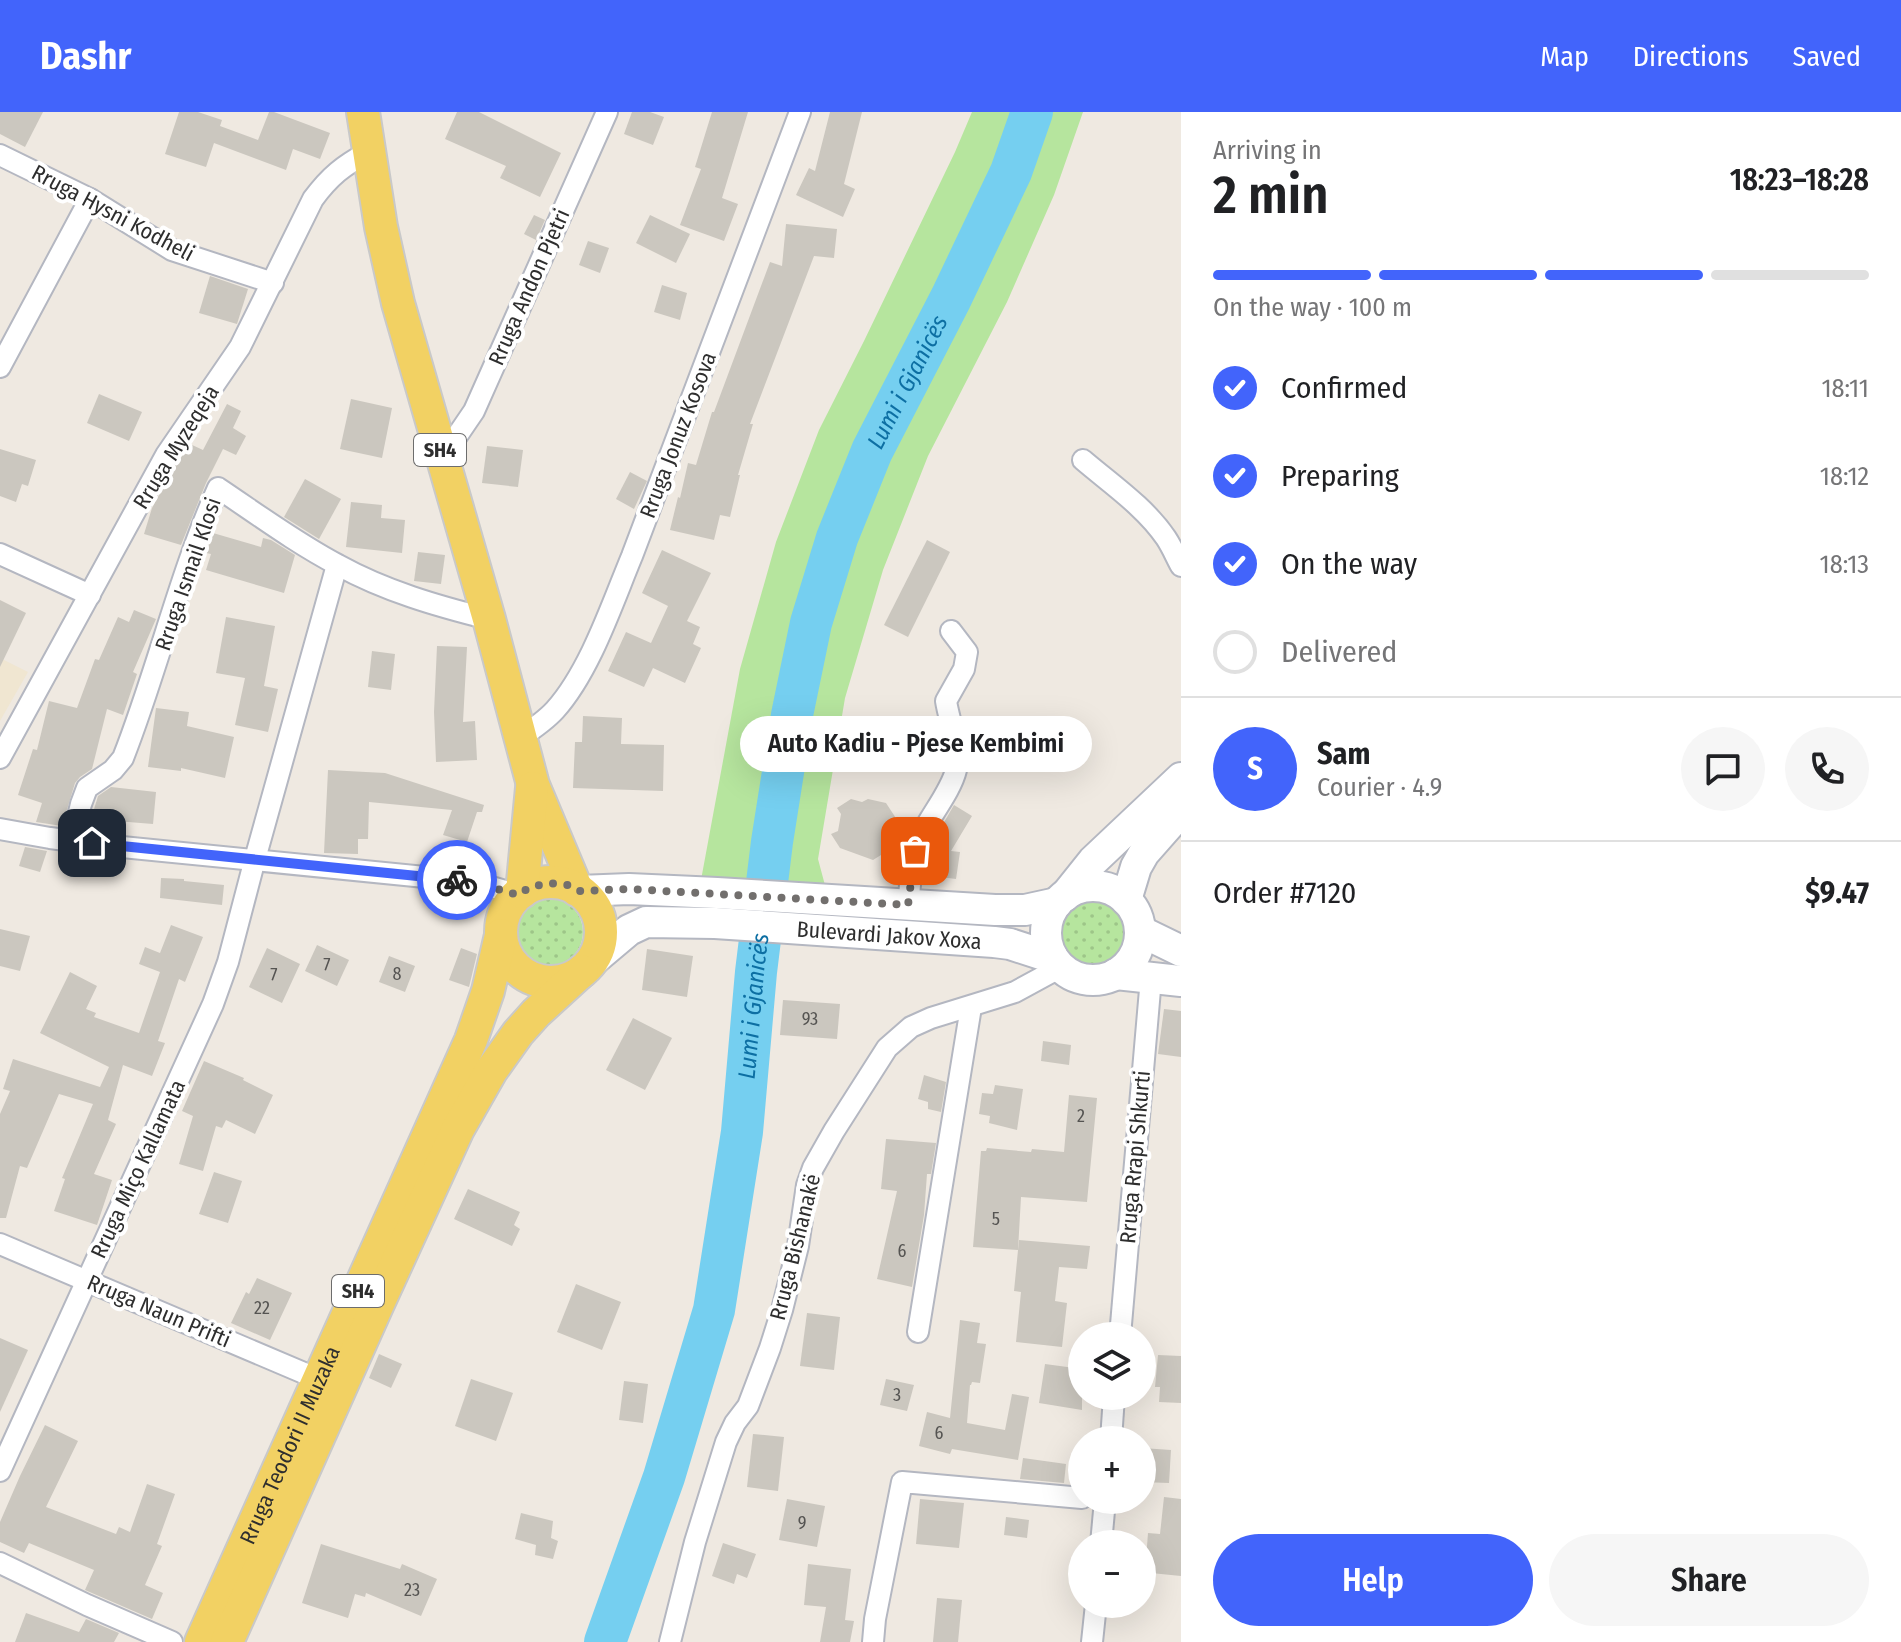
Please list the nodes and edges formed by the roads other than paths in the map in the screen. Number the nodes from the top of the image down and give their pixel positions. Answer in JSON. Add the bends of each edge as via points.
{"nodes":[{"id":1,"x":363,"y":112,"type":"edge"},
{"id":2,"x":607,"y":112,"type":"edge"},
{"id":3,"x":800,"y":112,"type":"edge"},
{"id":4,"x":368,"y":152,"type":"junction"},
{"id":5,"x":0,"y":155,"type":"edge"},
{"id":6,"x":90,"y":199,"type":"junction"},
{"id":7,"x":273,"y":283,"type":"junction"},
{"id":8,"x":0,"y":367,"type":"edge"},
{"id":9,"x":442,"y":458,"type":"junction"},
{"id":10,"x":1083,"y":460,"type":"dead end"},
{"id":11,"x":0,"y":554,"type":"edge"},
{"id":12,"x":337,"y":565,"type":"junction"},
{"id":13,"x":1181,"y":566,"type":"edge"},
{"id":14,"x":90,"y":595,"type":"junction"},
{"id":15,"x":489,"y":619,"type":"junction"},
{"id":16,"x":951,"y":631,"type":"dead end"},
{"id":17,"x":521,"y":737,"type":"junction"},
{"id":18,"x":0,"y":758,"type":"edge"},
{"id":19,"x":1181,"y":778,"type":"edge"},
{"id":20,"x":533,"y":785,"type":"junction"},
{"id":21,"x":1181,"y":811,"type":"edge"},
{"id":22,"x":0,"y":829,"type":"edge"},
{"id":23,"x":72,"y":841,"type":"junction"},
{"id":24,"x":255,"y":859,"type":"junction"},
{"id":25,"x":578,"y":891,"type":"junction"},
{"id":26,"x":520,"y":893,"type":"junction"},
{"id":27,"x":1061,"y":899,"type":"junction"},
{"id":28,"x":1126,"y":900,"type":"junction"},
{"id":29,"x":908,"y":905,"type":"junction"},
{"id":30,"x":716,"y":908,"type":"junction"},
{"id":31,"x":804,"y":914,"type":"junction"},
{"id":32,"x":1140,"y":931,"type":"junction"},
{"id":33,"x":501,"y":935,"type":"junction"},
{"id":34,"x":1181,"y":951,"type":"edge"},
{"id":35,"x":1057,"y":963,"type":"junction"},
{"id":36,"x":586,"y":967,"type":"junction"},
{"id":37,"x":1116,"y":974,"type":"junction"},
{"id":38,"x":1151,"y":978,"type":"junction"},
{"id":39,"x":1181,"y":981,"type":"edge"},
{"id":40,"x":971,"y":1007,"type":"junction"},
{"id":41,"x":0,"y":1244,"type":"edge"},
{"id":42,"x":87,"y":1281,"type":"junction"},
{"id":43,"x":1121,"y":1322,"type":"edge"},
{"id":44,"x":918,"y":1332,"type":"dead end"},
{"id":45,"x":318,"y":1379,"type":"junction"},
{"id":46,"x":0,"y":1471,"type":"edge"},
{"id":47,"x":1068,"y":1497,"type":"edge"},
{"id":48,"x":0,"y":1563,"type":"edge"},
{"id":49,"x":1095,"y":1618,"type":"edge"},
{"id":50,"x":172,"y":1642,"type":"edge"},
{"id":51,"x":201,"y":1642,"type":"edge"},
{"id":52,"x":227,"y":1642,"type":"edge"},
{"id":53,"x":670,"y":1642,"type":"edge"},
{"id":54,"x":873,"y":1642,"type":"edge"},
{"id":55,"x":1092,"y":1642,"type":"edge"}],
"edges":[{"from":1,"to":4,"type":"main road","number":"SH4"},
{"from":2,"to":9,"type":"street","name":"Rruga Andon Pjetri","via":[[474,411]]},
{"from":3,"to":17,"type":"street","name":"Rruga Jonuz Kosova","via":[[602,628],[566,697]]},
{"from":4,"to":7,"type":"street","name":"Rruga Myzeqeja","via":[[327,179]]},
{"from":4,"to":9,"type":"main road","number":"SH4","via":[[398,303]]},
{"from":5,"to":6,"type":"street","name":"Rruga Hysni Kodheli"},
{"from":6,"to":7,"type":"street","name":"Rruga Hysni Kodheli","via":[[172,250]]},
{"from":6,"to":8,"type":"street"},
{"from":7,"to":14,"type":"street","name":"Rruga Myzeqeja","via":[[240,347],[166,455]]},
{"from":9,"to":15,"type":"main road","number":"SH4"},
{"from":10,"to":13,"type":"street","via":[[1150,520]]},
{"from":11,"to":14,"type":"street"},
{"from":12,"to":15,"type":"street","name":"Rruga Ismail Klosi","via":[[423,601]]},
{"from":12,"to":23,"type":"street","name":"Rruga Ismail Klosi","via":[[218,488],[123,758],[87,788]]},
{"from":12,"to":24,"type":"street","name":"Rruga Miço Kallamata"},
{"from":14,"to":18,"type":"street","name":"Rruga Myzeqeja"},
{"from":15,"to":17,"type":"main road","number":"SH4"},
{"from":16,"to":29,"type":"street","name":"Bulevardi Jakov Xoxa","via":[[967,652],[946,701],[957,767],[919,838]]},
{"from":17,"to":20,"type":"main road","number":"SH4"},
{"from":19,"to":27,"type":"main road","via":[[1093,861]]},
{"from":20,"to":25,"type":"main road","number":"SH4"},
{"from":20,"to":26,"type":"main road","number":"SH4"},
{"from":21,"to":28,"type":"main road","via":[[1144,853]]},
{"from":22,"to":23,"type":"street"},
{"from":23,"to":24,"type":"street"},
{"from":24,"to":26,"type":"street","via":[[455,880]]},
{"from":24,"to":42,"type":"street","name":"Rruga Miço Kallamata","via":[[213,1004]]},
{"from":25,"to":26,"type":"main road","via":[[549,883]]},
{"from":25,"to":30,"type":"main road","name":"Bulevardi Jakov Xoxa","via":[[629,889]]},
{"from":25,"to":36,"type":"main road","number":"SH4","via":[[600,921],[600,939]]},
{"from":26,"to":33,"type":"main road","number":"SH4","via":[[503,917]]},
{"from":27,"to":28,"type":"main road","via":[[1096,886]]},
{"from":27,"to":29,"type":"main road","name":"Bulevardi Jakov Xoxa","via":[[1025,910]]},
{"from":27,"to":35,"type":"main road","via":[[1051,913],[1046,936]]},
{"from":28,"to":32,"type":"main road"},
{"from":29,"to":31,"type":"main road","name":"Bulevardi Jakov Xoxa"},
{"from":30,"to":31,"type":"main road","name":"Bulevardi Jakov Xoxa"},
{"from":30,"to":36,"type":"main road","name":"Bulevardi Jakov Xoxa","via":[[646,922]]},
{"from":31,"to":35,"type":"main road","name":"Bulevardi Jakov Xoxa","via":[[1010,944]]},
{"from":32,"to":34,"type":"main road"},
{"from":32,"to":37,"type":"main road","via":[[1136,951]]},
{"from":33,"to":36,"type":"main road","via":[[512,963],[531,977],[554,982]]},
{"from":33,"to":45,"type":"main road","name":"Rruga Teodori II Muzaka","number":"SH4","via":[[471,1040]]},
{"from":35,"to":37,"type":"main road","via":[[1087,980]]},
{"from":35,"to":40,"type":"street","name":"Rruga Bishanakë","via":[[1015,992]]},
{"from":36,"to":52,"type":"main road","name":"Rruga Teodori II Muzaka","number":"SH4","via":[[518,1033],[470,1106]]},
{"from":37,"to":38,"type":"main road"},
{"from":38,"to":39,"type":"main road"},
{"from":38,"to":43,"type":"street","name":"Rruga Rrapi Shkurti"},
{"from":40,"to":44,"type":"street"},
{"from":40,"to":53,"type":"street","name":"Rruga Bishanakë","via":[[911,1027],[887,1048],[813,1168],[782,1310],[748,1406],[726,1442]]},
{"from":41,"to":42,"type":"street","name":"Rruga Naun Prifti"},
{"from":42,"to":45,"type":"street","name":"Rruga Naun Prifti"},
{"from":42,"to":46,"type":"street","name":"Rruga Miço Kallamata"},
{"from":45,"to":51,"type":"main road","name":"Rruga Teodori II Muzaka","number":"SH4"},
{"from":47,"to":54,"type":"street","via":[[902,1482]]},
{"from":48,"to":50,"type":"street"},
{"from":49,"to":55,"type":"street"}]}
